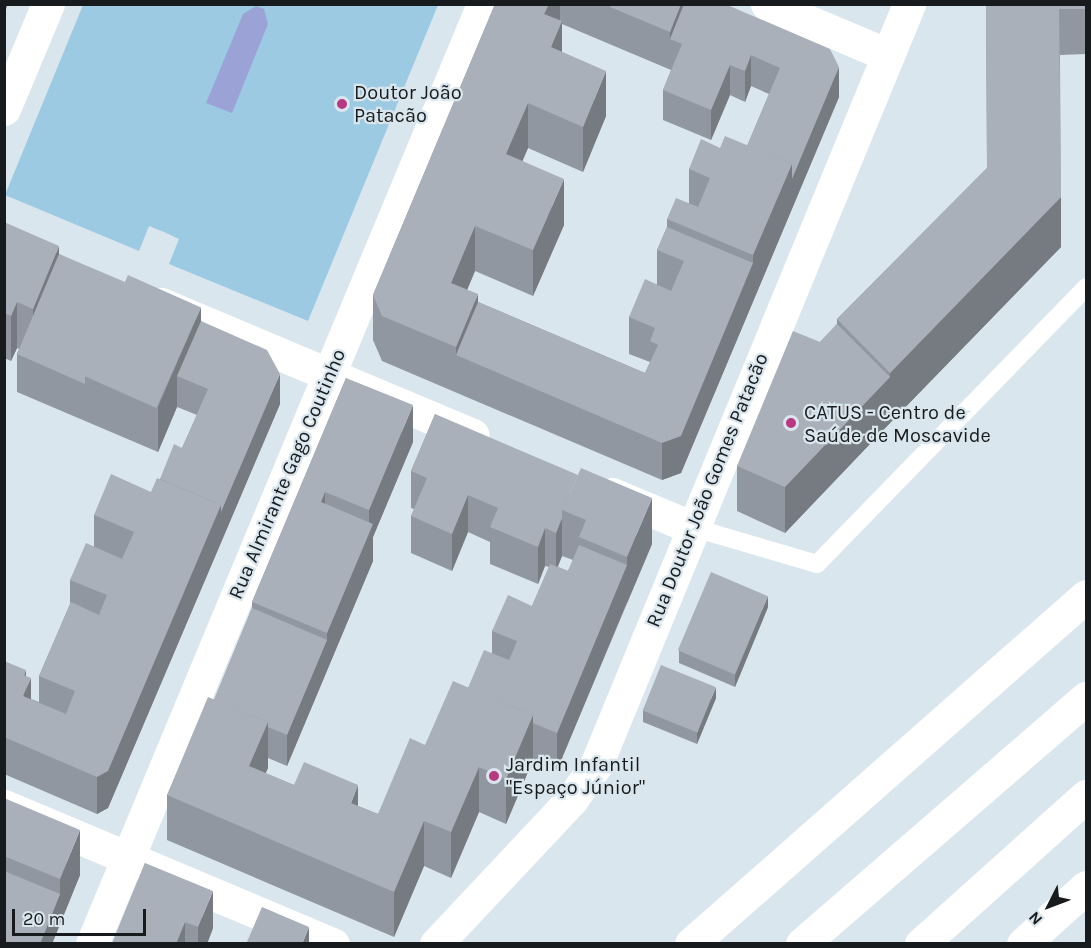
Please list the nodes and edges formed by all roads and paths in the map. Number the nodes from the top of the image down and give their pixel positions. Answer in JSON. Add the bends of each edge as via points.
{"nodes":[{"id":1,"x":48,"y":4,"type":"edge"},
{"id":2,"x":483,"y":4,"type":"edge"},
{"id":3,"x":767,"y":4,"type":"edge"},
{"id":4,"x":909,"y":4,"type":"edge"},
{"id":5,"x":888,"y":55,"type":"junction"},
{"id":6,"x":4,"y":109,"type":"edge"},
{"id":7,"x":1086,"y":287,"type":"edge"},
{"id":8,"x":137,"y":294,"type":"edge"},
{"id":9,"x":329,"y":375,"type":"junction"},
{"id":10,"x":504,"y":448,"type":"edge"},
{"id":11,"x":581,"y":481,"type":"edge"},
{"id":12,"x":691,"y":527,"type":"junction"},
{"id":13,"x":1086,"y":596,"type":"edge"},
{"id":14,"x":1086,"y":698,"type":"edge"},
{"id":15,"x":1086,"y":796,"type":"edge"},
{"id":16,"x":4,"y":806,"type":"edge"},
{"id":17,"x":127,"y":858,"type":"junction"},
{"id":18,"x":1086,"y":887,"type":"edge"},
{"id":19,"x":471,"y":909,"type":"junction"},
{"id":20,"x":92,"y":944,"type":"edge"},
{"id":21,"x":333,"y":944,"type":"edge"},
{"id":22,"x":435,"y":944,"type":"edge"},
{"id":23,"x":454,"y":944,"type":"edge"},
{"id":24,"x":691,"y":944,"type":"edge"},
{"id":25,"x":802,"y":944,"type":"edge"},
{"id":26,"x":921,"y":944,"type":"edge"},
{"id":27,"x":1023,"y":944,"type":"edge"}],
"edges":[{"from":1,"to":6,"type":"main road"},
{"from":2,"to":9,"type":"main road","name":"Rua Almirante Gago Coutinho"},
{"from":3,"to":5,"type":"main road"},
{"from":4,"to":5,"type":"main road","name":"Rua Doutor João Gomes Patacão"},
{"from":5,"to":12,"type":"main road","name":"Rua Doutor João Gomes Patacão"},
{"from":7,"to":12,"type":"lane","via":[[817,564]]},
{"from":8,"to":9,"type":"main road"},
{"from":9,"to":10,"type":"main road"},
{"from":9,"to":17,"type":"main road","name":"Rua Almirante Gago Coutinho"},
{"from":11,"to":12,"type":"main road"},
{"from":12,"to":19,"type":"main road","name":"Rua Doutor João Gomes Patacão","via":[[596,765],[572,799]]},
{"from":13,"to":24,"type":"main road"},
{"from":14,"to":25,"type":"main road"},
{"from":15,"to":26,"type":"main road"},
{"from":16,"to":17,"type":"main road"},
{"from":17,"to":20,"type":"main road","name":"Rua Almirante Gago Coutinho"},
{"from":17,"to":21,"type":"main road"},
{"from":18,"to":27,"type":"main road"},
{"from":19,"to":22,"type":"main road"},
{"from":19,"to":23,"type":"lane","name":"Rua Doutor João Gomes Patacão"}]}
